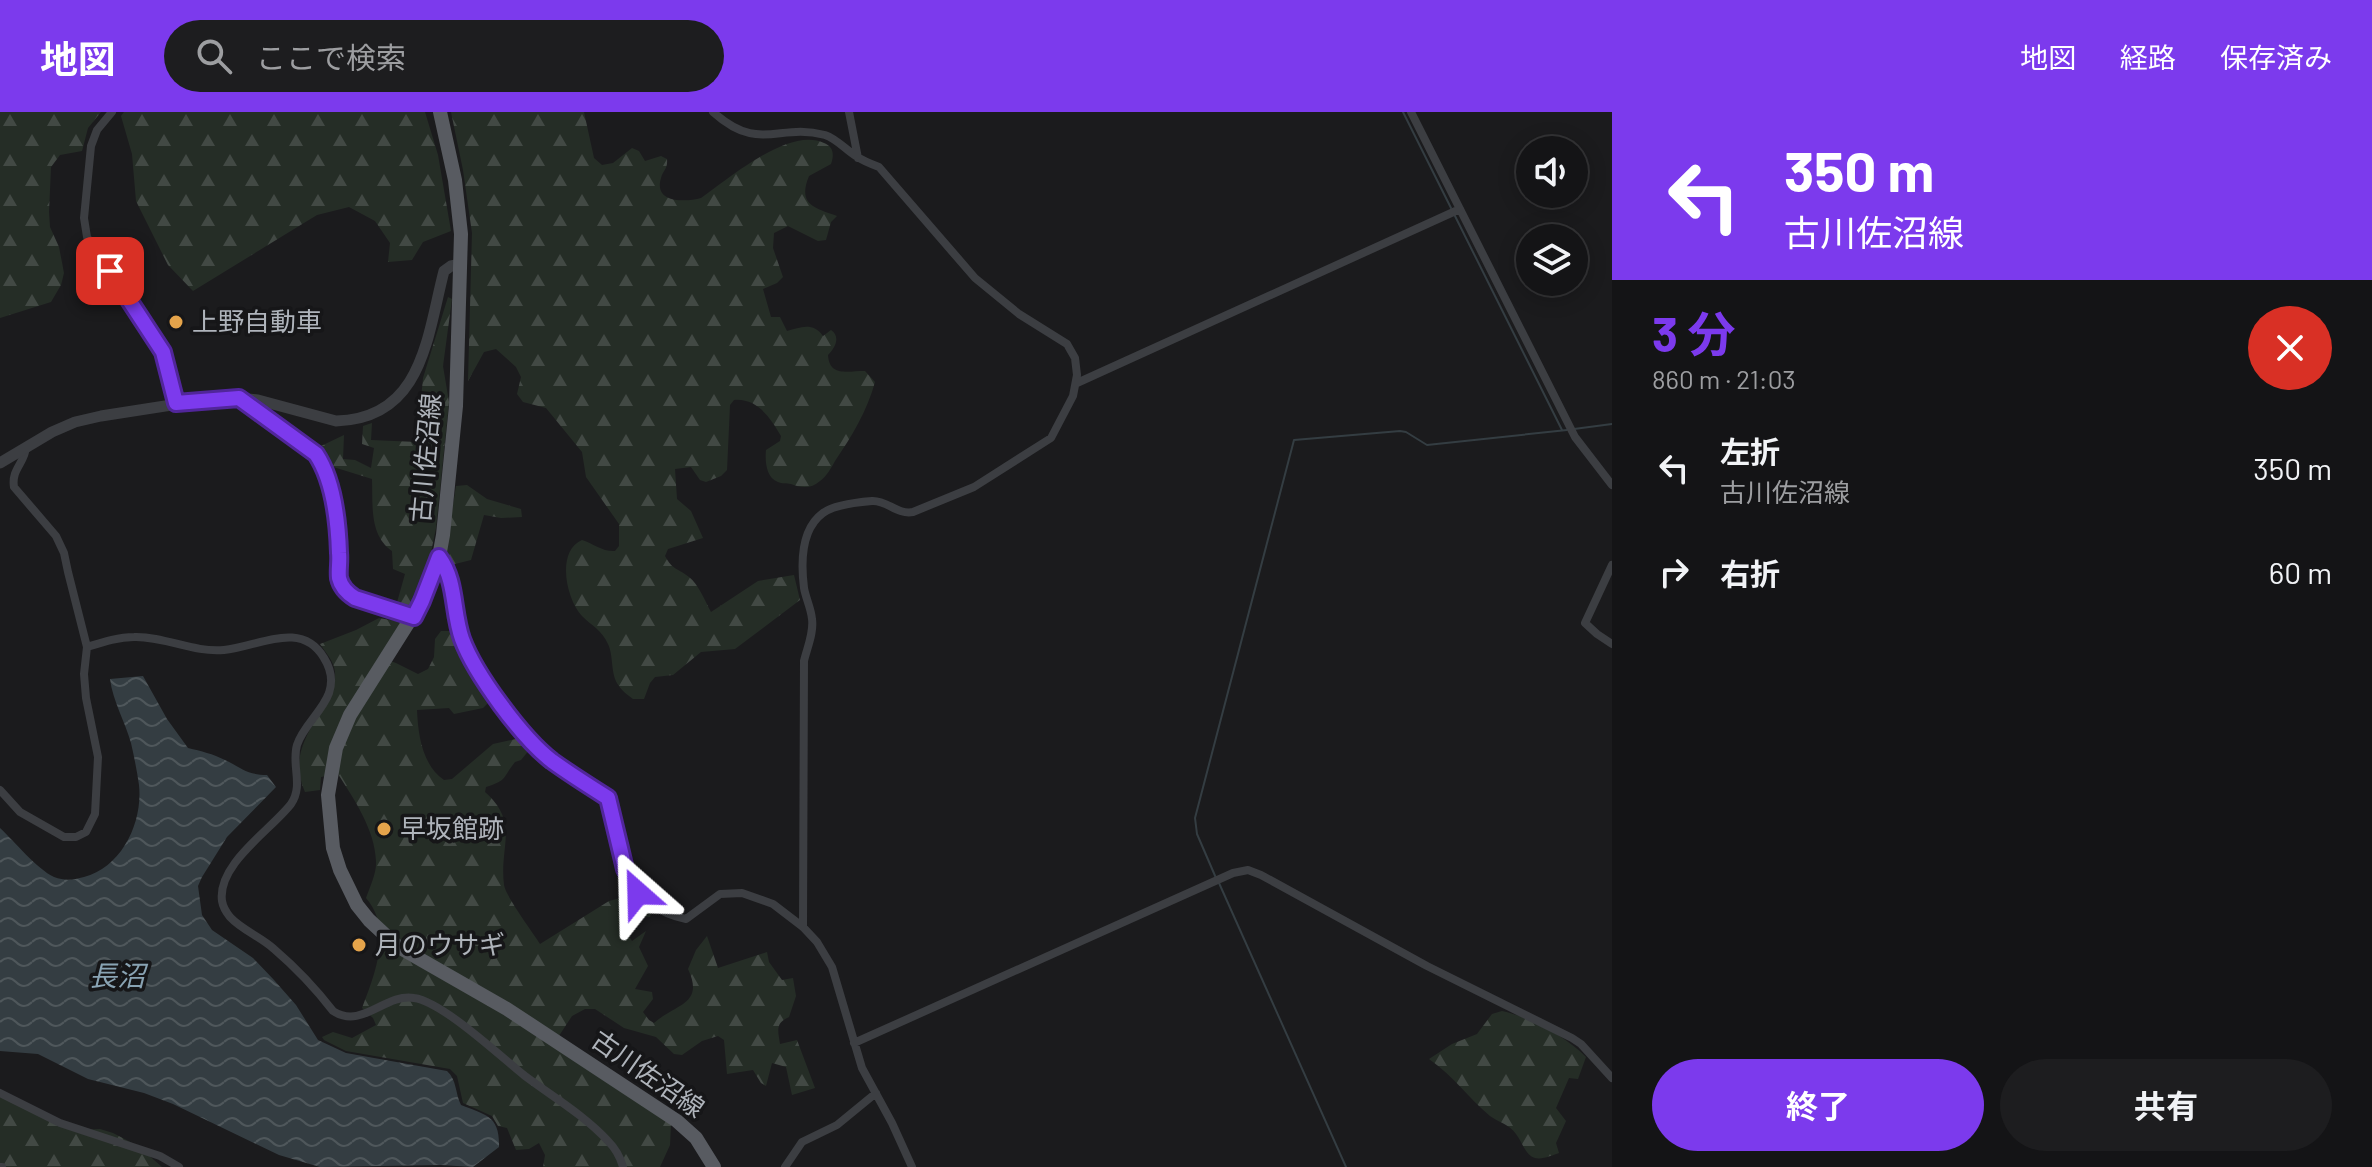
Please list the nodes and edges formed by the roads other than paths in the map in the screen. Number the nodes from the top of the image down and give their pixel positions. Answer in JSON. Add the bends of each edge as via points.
{"nodes":[{"id":1,"x":112,"y":112,"type":"edge"},
{"id":2,"x":440,"y":112,"type":"edge"},
{"id":3,"x":713,"y":112,"type":"edge"},
{"id":4,"x":849,"y":112,"type":"edge"},
{"id":5,"x":1411,"y":112,"type":"edge"},
{"id":6,"x":858,"y":158,"type":"junction"},
{"id":7,"x":1455,"y":211,"type":"junction"},
{"id":8,"x":461,"y":264,"type":"junction"},
{"id":9,"x":1077,"y":383,"type":"junction"},
{"id":10,"x":239,"y":398,"type":"junction"},
{"id":11,"x":176,"y":403,"type":"junction"},
{"id":12,"x":26,"y":447,"type":"junction"},
{"id":13,"x":0,"y":463,"type":"edge"},
{"id":14,"x":1612,"y":485,"type":"edge"},
{"id":15,"x":439,"y":557,"type":"junction"},
{"id":16,"x":1612,"y":565,"type":"edge"},
{"id":17,"x":414,"y":617,"type":"junction"},
{"id":18,"x":1612,"y":644,"type":"edge"},
{"id":19,"x":87,"y":647,"type":"junction"},
{"id":20,"x":0,"y":790,"type":"edge"},
{"id":21,"x":803,"y":927,"type":"junction"},
{"id":22,"x":854,"y":1043,"type":"junction"},
{"id":23,"x":1612,"y":1078,"type":"edge"},
{"id":24,"x":0,"y":1093,"type":"edge"},
{"id":25,"x":876,"y":1093,"type":"junction"},
{"id":26,"x":179,"y":1167,"type":"edge"},
{"id":27,"x":623,"y":1167,"type":"edge"},
{"id":28,"x":714,"y":1167,"type":"edge"},
{"id":29,"x":785,"y":1167,"type":"edge"},
{"id":30,"x":912,"y":1167,"type":"edge"}],
"edges":[{"from":1,"to":11,"type":"street","via":[[91,146],[85,228],[163,352]]},
{"from":2,"to":8,"type":"main road","name":"古川佐沼線","via":[[458,201]]},
{"from":3,"to":6,"type":"street","via":[[727,125],[752,134],[824,135]]},
{"from":4,"to":6,"type":"street"},
{"from":5,"to":7,"type":"street"},
{"from":6,"to":9,"type":"street","via":[[884,171],[975,278],[1067,344],[1075,358]]},
{"from":7,"to":9,"type":"street"},
{"from":7,"to":14,"type":"street","via":[[1575,437]]},
{"from":8,"to":10,"type":"street","via":[[444,271],[421,361],[405,390],[386,407],[336,421]]},
{"from":8,"to":15,"type":"main road","name":"古川佐沼線","via":[[456,406]]},
{"from":9,"to":21,"type":"street","via":[[1051,438],[974,487],[904,514],[874,501],[831,509],[812,527],[803,553],[812,630],[804,661]]},
{"from":10,"to":11,"type":"street"},
{"from":10,"to":17,"type":"street","via":[[316,454],[325,467],[338,536],[339,580],[347,593]]},
{"from":11,"to":12,"type":"street","via":[[75,422]]},
{"from":12,"to":13,"type":"street"},
{"from":12,"to":19,"type":"street","via":[[14,472],[14,487],[61,545]]},
{"from":15,"to":17,"type":"main road","name":"古川佐沼線"},
{"from":15,"to":21,"type":"street","via":[[453,585],[458,626],[472,662],[550,760],[608,798],[625,869],[638,893],[686,919],[720,894],[742,893],[773,904]]},
{"from":16,"to":18,"type":"street","via":[[1585,623]]},
{"from":17,"to":28,"type":"main road","name":"古川佐沼線","via":[[350,715],[331,764],[330,830],[349,890],[369,920],[397,946],[521,1017],[677,1121],[696,1138]]},
{"from":19,"to":20,"type":"street","via":[[86,698],[98,771],[89,828],[76,837],[64,837],[20,812]]},
{"from":19,"to":27,"type":"street","via":[[136,637],[218,651],[285,637],[307,641],[320,651],[331,683],[297,747],[296,794],[226,879],[223,906],[228,915],[276,950],[341,1015],[371,1013],[407,997],[448,1015],[584,1119],[620,1155]]},
{"from":21,"to":22,"type":"street","via":[[828,958]]},
{"from":22,"to":23,"type":"street","via":[[1248,870],[1572,1038]]},
{"from":22,"to":25,"type":"street"},
{"from":24,"to":26,"type":"street","via":[[60,1123]]},
{"from":25,"to":29,"type":"street","via":[[837,1125],[802,1142]]},
{"from":25,"to":30,"type":"street"}]}
